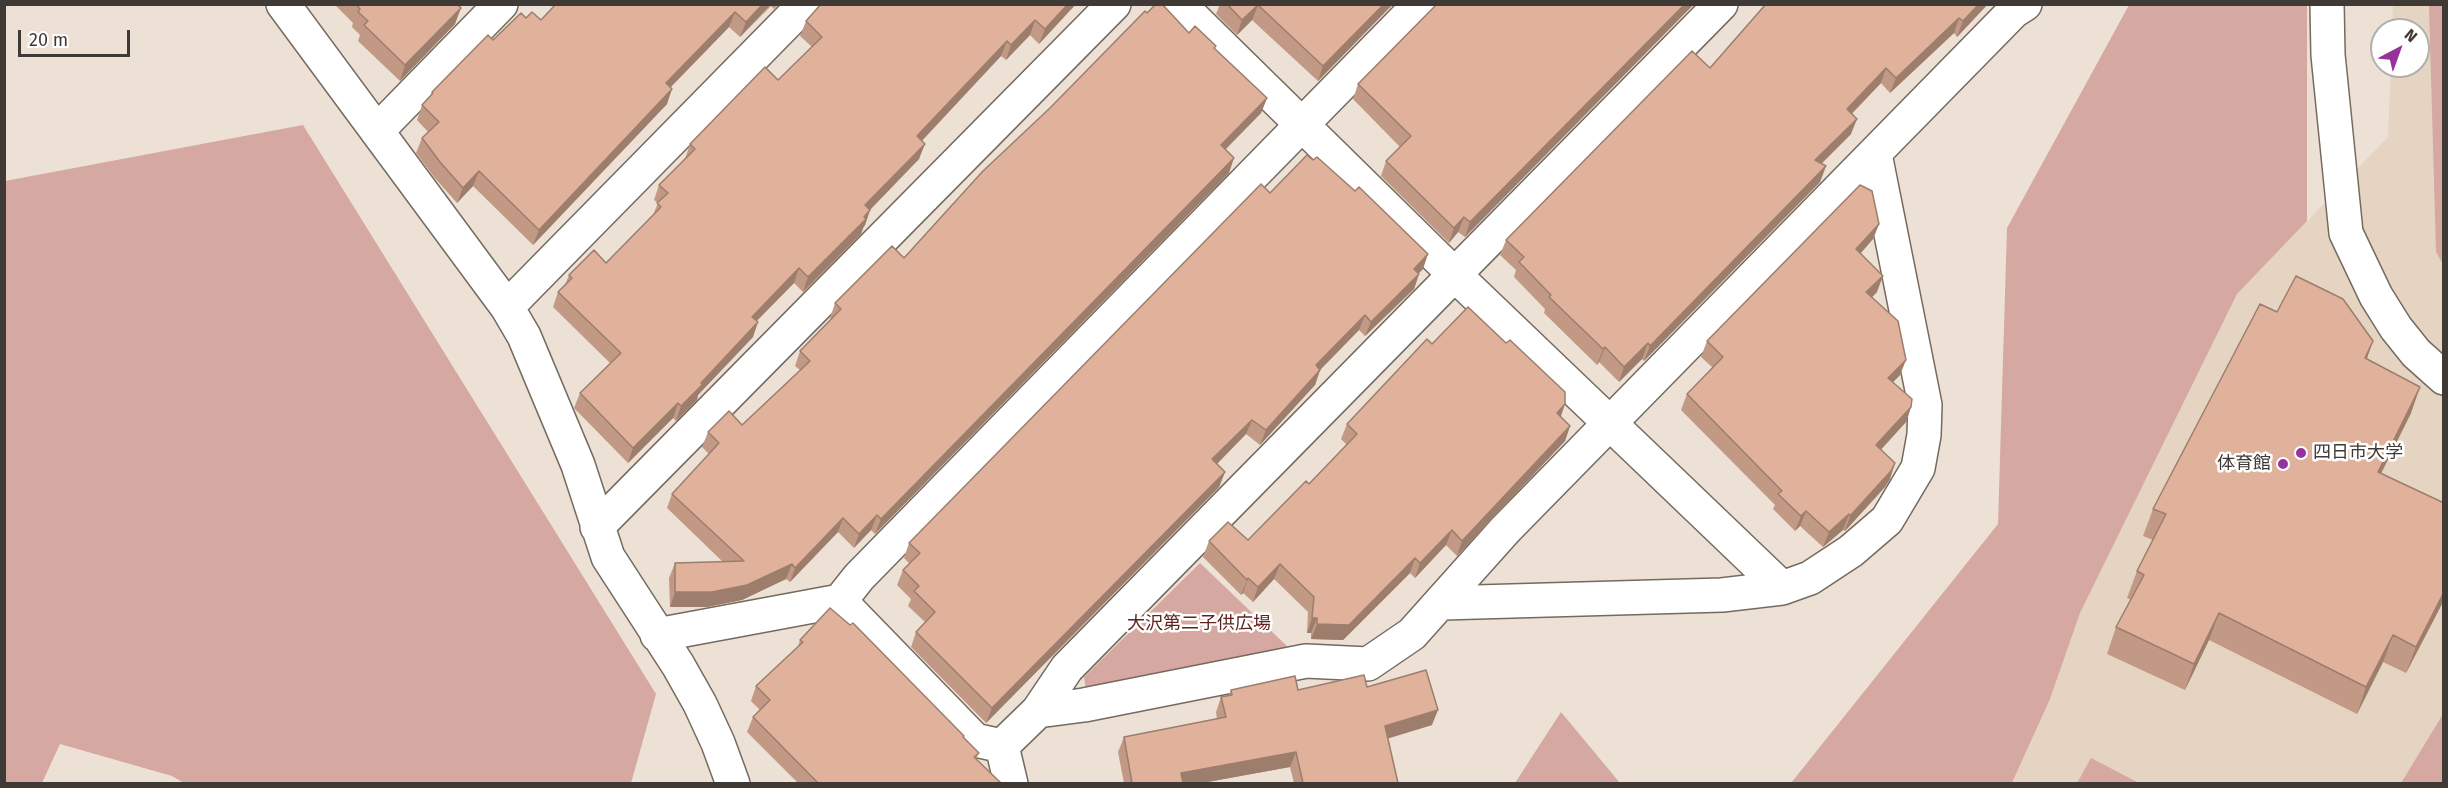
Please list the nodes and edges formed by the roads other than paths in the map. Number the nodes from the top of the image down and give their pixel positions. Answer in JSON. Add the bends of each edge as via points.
{"nodes":[{"id":1,"x":283,"y":4,"type":"edge"},
{"id":2,"x":501,"y":4,"type":"edge"},
{"id":3,"x":806,"y":4,"type":"edge"},
{"id":4,"x":1114,"y":4,"type":"edge"},
{"id":5,"x":1179,"y":4,"type":"edge"},
{"id":6,"x":1420,"y":4,"type":"edge"},
{"id":7,"x":1720,"y":4,"type":"edge"},
{"id":8,"x":2025,"y":4,"type":"edge"},
{"id":9,"x":2327,"y":4,"type":"edge"},
{"id":10,"x":1304,"y":124,"type":"junction"},
{"id":11,"x":376,"y":131,"type":"junction"},
{"id":12,"x":1875,"y":154,"type":"junction"},
{"id":13,"x":1455,"y":275,"type":"junction"},
{"id":14,"x":507,"y":307,"type":"junction"},
{"id":15,"x":2444,"y":378,"type":"edge"},
{"id":16,"x":1610,"y":424,"type":"junction"},
{"id":17,"x":597,"y":527,"type":"junction"},
{"id":18,"x":1782,"y":588,"type":"junction"},
{"id":19,"x":840,"y":601,"type":"junction"},
{"id":20,"x":1442,"y":603,"type":"junction"},
{"id":21,"x":657,"y":635,"type":"junction"},
{"id":22,"x":1038,"y":711,"type":"junction"},
{"id":23,"x":1002,"y":746,"type":"junction"},
{"id":24,"x":733,"y":783,"type":"edge"},
{"id":25,"x":1011,"y":783,"type":"edge"}],
"edges":[{"from":1,"to":11,"type":"street"},
{"from":2,"to":11,"type":"street"},
{"from":3,"to":14,"type":"street"},
{"from":4,"to":17,"type":"street"},
{"from":5,"to":10,"type":"street"},
{"from":6,"to":10,"type":"street"},
{"from":7,"to":13,"type":"street"},
{"from":8,"to":12,"type":"street"},
{"from":9,"to":15,"type":"street","via":[[2328,55],[2346,233],[2371,287],[2396,328]]},
{"from":10,"to":13,"type":"street"},
{"from":10,"to":19,"type":"street","via":[[859,577]]},
{"from":11,"to":14,"type":"street"},
{"from":12,"to":16,"type":"street"},
{"from":12,"to":18,"type":"street","via":[[1925,405],[1918,468],[1887,520],[1851,551],[1810,578]]},
{"from":13,"to":16,"type":"street"},
{"from":13,"to":22,"type":"street","via":[[1067,668]]},
{"from":14,"to":17,"type":"street","via":[[524,336],[573,454]]},
{"from":16,"to":18,"type":"street"},
{"from":16,"to":20,"type":"street","via":[[1505,530]]},
{"from":17,"to":21,"type":"street","via":[[608,557]]},
{"from":18,"to":20,"type":"street","via":[[1722,595]]},
{"from":19,"to":21,"type":"street"},
{"from":19,"to":23,"type":"street","via":[[975,740]]},
{"from":20,"to":22,"type":"street","via":[[1412,634],[1368,664],[1306,661]]},
{"from":21,"to":24,"type":"street","via":[[700,704]]},
{"from":22,"to":23,"type":"street"},
{"from":23,"to":25,"type":"street"}]}
